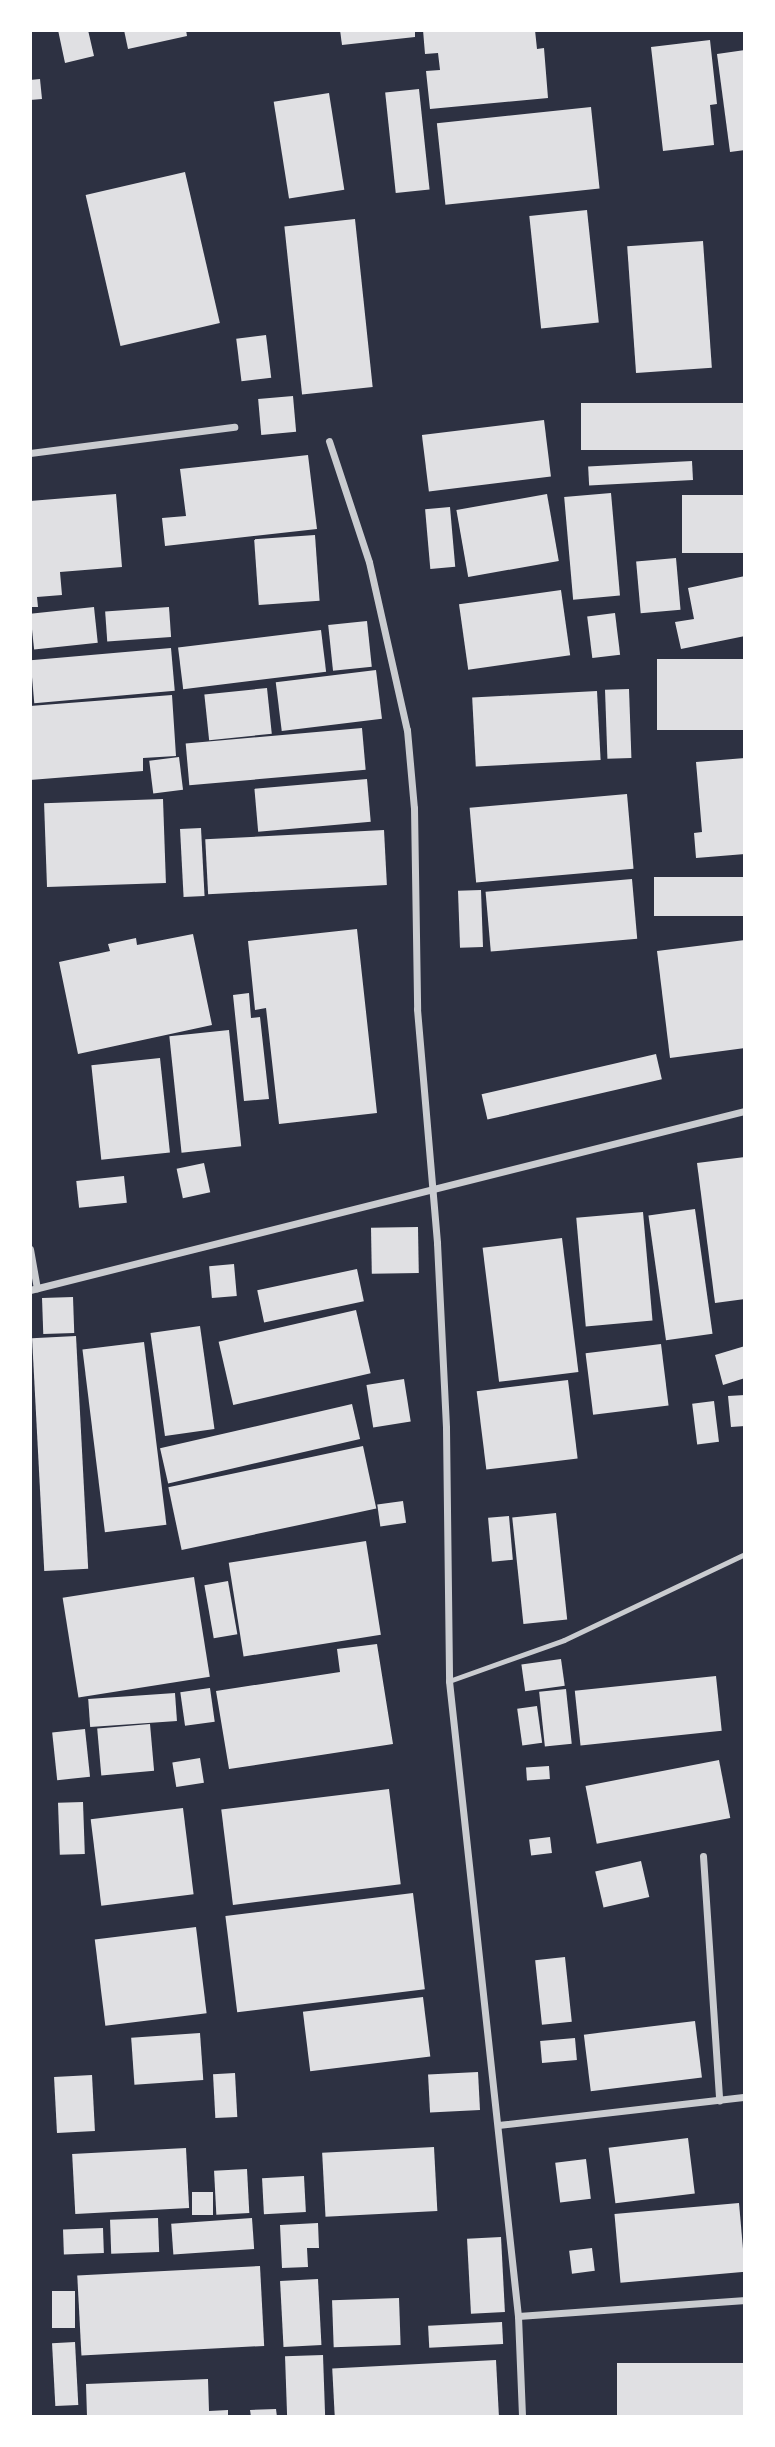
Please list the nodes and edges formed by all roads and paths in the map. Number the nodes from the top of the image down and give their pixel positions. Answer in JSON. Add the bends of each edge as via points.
{"nodes":[{"id":1,"x":234,"y":427,"type":"dead end"},
{"id":2,"x":330,"y":441,"type":"dead end"},
{"id":3,"x":30,"y":453,"type":"edge"},
{"id":4,"x":745,"y":1111,"type":"edge"},
{"id":5,"x":430,"y":1193,"type":"junction"},
{"id":6,"x":30,"y":1249,"type":"edge"},
{"id":7,"x":33,"y":1289,"type":"edge"},
{"id":8,"x":743,"y":1555,"type":"dead end"},
{"id":9,"x":449,"y":1681,"type":"junction"},
{"id":10,"x":703,"y":1857,"type":"dead end"},
{"id":11,"x":745,"y":2097,"type":"edge"},
{"id":12,"x":719,"y":2100,"type":"junction"},
{"id":13,"x":498,"y":2125,"type":"junction"},
{"id":14,"x":745,"y":2300,"type":"edge"},
{"id":15,"x":518,"y":2316,"type":"junction"},
{"id":16,"x":522,"y":2417,"type":"edge"}],
"edges":[{"from":1,"to":3,"type":"street"},
{"from":2,"to":5,"type":"street","via":[[369,562],[407,730]]},
{"from":4,"to":5,"type":"street"},
{"from":5,"to":7,"type":"street"},
{"from":5,"to":9,"type":"street","via":[[446,1415]]},
{"from":6,"to":7,"type":"street"},
{"from":8,"to":9,"type":"lane","via":[[564,1640]]},
{"from":9,"to":13,"type":"street"},
{"from":10,"to":12,"type":"street"},
{"from":11,"to":12,"type":"street"},
{"from":12,"to":13,"type":"street"},
{"from":13,"to":15,"type":"street"},
{"from":14,"to":15,"type":"street"},
{"from":15,"to":16,"type":"street"}]}
